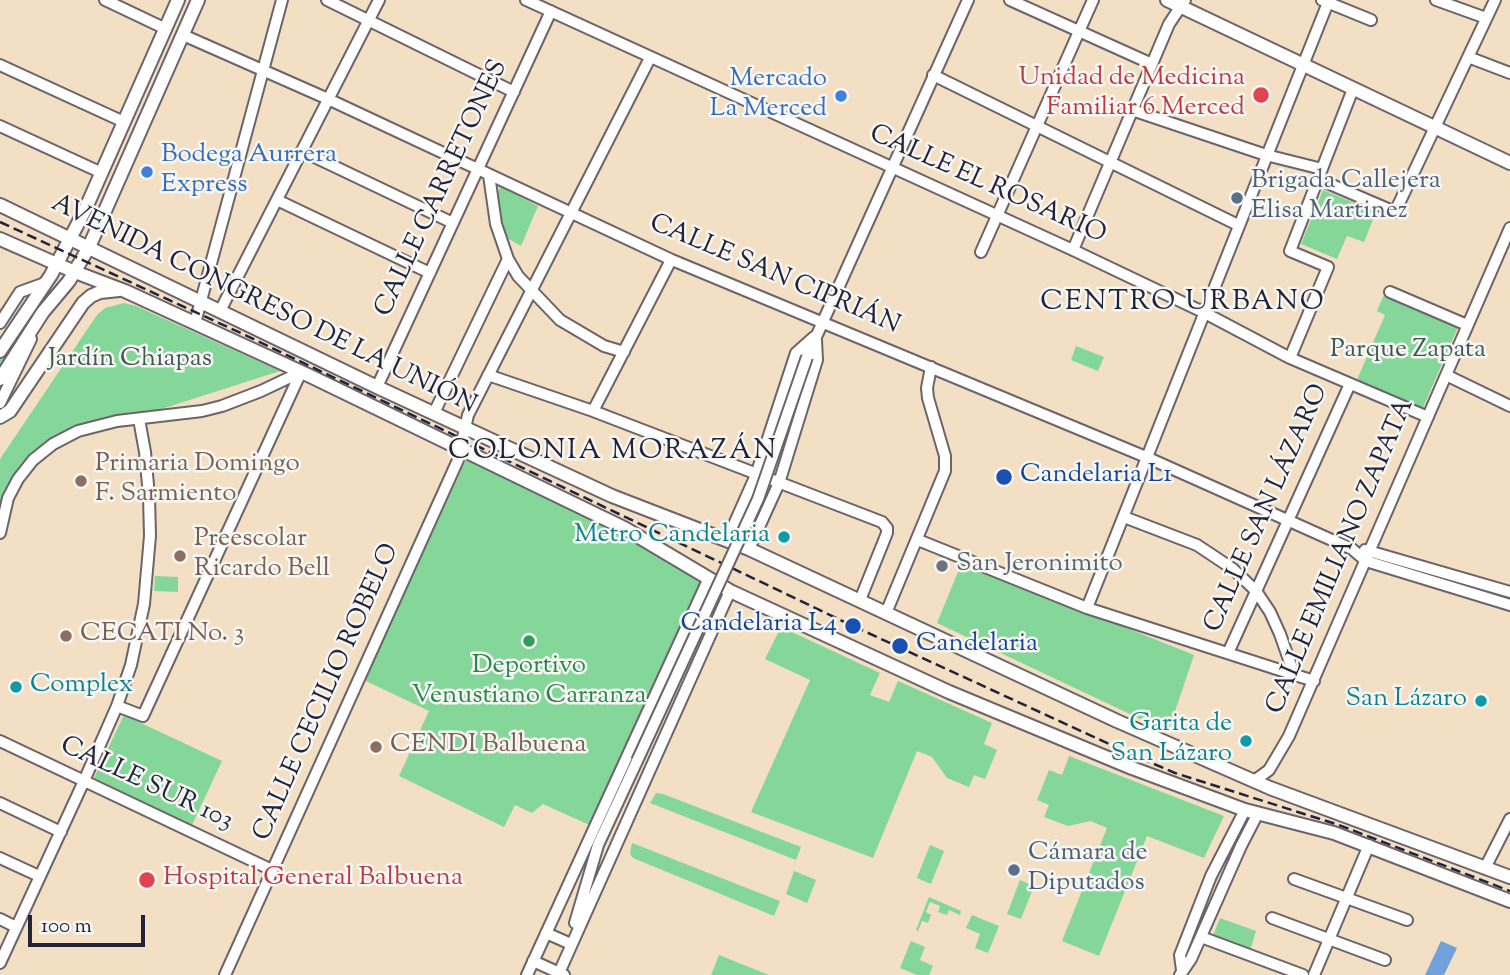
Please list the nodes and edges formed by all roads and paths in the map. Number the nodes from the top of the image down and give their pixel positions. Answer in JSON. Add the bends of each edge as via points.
{"nodes":[{"id":1,"x":105,"y":0,"type":"edge"},
{"id":2,"x":178,"y":0,"type":"edge"},
{"id":3,"x":198,"y":0,"type":"edge"},
{"id":4,"x":282,"y":0,"type":"edge"},
{"id":5,"x":327,"y":0,"type":"edge"},
{"id":6,"x":379,"y":0,"type":"edge"},
{"id":7,"x":526,"y":0,"type":"edge"},
{"id":8,"x":968,"y":0,"type":"edge"},
{"id":9,"x":1010,"y":0,"type":"edge"},
{"id":10,"x":1093,"y":0,"type":"edge"},
{"id":11,"x":1167,"y":0,"type":"edge"},
{"id":12,"x":1436,"y":0,"type":"edge"},
{"id":13,"x":1495,"y":0,"type":"edge"},
{"id":14,"x":1326,"y":1,"type":"edge"},
{"id":15,"x":1025,"y":3,"type":"edge"},
{"id":16,"x":1182,"y":3,"type":"edge"},
{"id":17,"x":551,"y":11,"type":"junction"},
{"id":18,"x":1486,"y":18,"type":"junction"},
{"id":19,"x":1371,"y":20,"type":"dead end"},
{"id":20,"x":369,"y":22,"type":"junction"},
{"id":21,"x":166,"y":29,"type":"junction"},
{"id":22,"x":1080,"y":32,"type":"junction"},
{"id":23,"x":183,"y":35,"type":"junction"},
{"id":24,"x":1468,"y":57,"type":"junction"},
{"id":25,"x":650,"y":58,"type":"junction"},
{"id":26,"x":1152,"y":64,"type":"junction"},
{"id":27,"x":1302,"y":64,"type":"junction"},
{"id":28,"x":0,"y":65,"type":"edge"},
{"id":29,"x":264,"y":70,"type":"junction"},
{"id":30,"x":1510,"y":73,"type":"edge"},
{"id":31,"x":933,"y":75,"type":"junction"},
{"id":32,"x":1353,"y":89,"type":"junction"},
{"id":33,"x":514,"y":92,"type":"junction"},
{"id":34,"x":328,"y":99,"type":"junction"},
{"id":35,"x":1132,"y":110,"type":"junction"},
{"id":36,"x":124,"y":122,"type":"junction"},
{"id":37,"x":1037,"y":125,"type":"junction"},
{"id":38,"x":0,"y":126,"type":"edge"},
{"id":39,"x":1435,"y":128,"type":"junction"},
{"id":40,"x":302,"y":150,"type":"junction"},
{"id":41,"x":1266,"y":155,"type":"junction"},
{"id":42,"x":1111,"y":162,"type":"junction"},
{"id":43,"x":1510,"y":163,"type":"edge"},
{"id":44,"x":893,"y":169,"type":"junction"},
{"id":45,"x":478,"y":170,"type":"junction"},
{"id":46,"x":102,"y":173,"type":"junction"},
{"id":47,"x":1320,"y":174,"type":"junction"},
{"id":48,"x":489,"y":175,"type":"junction"},
{"id":49,"x":277,"y":200,"type":"junction"},
{"id":50,"x":0,"y":205,"type":"edge"},
{"id":51,"x":571,"y":214,"type":"junction"},
{"id":52,"x":998,"y":215,"type":"junction"},
{"id":53,"x":453,"y":223,"type":"junction"},
{"id":54,"x":1238,"y":225,"type":"junction"},
{"id":55,"x":1510,"y":228,"type":"edge"},
{"id":56,"x":71,"y":238,"type":"junction"},
{"id":57,"x":0,"y":239,"type":"edge"},
{"id":58,"x":89,"y":247,"type":"junction"},
{"id":59,"x":1073,"y":250,"type":"junction"},
{"id":60,"x":981,"y":252,"type":"dead end"},
{"id":61,"x":508,"y":259,"type":"junction"},
{"id":62,"x":671,"y":260,"type":"junction"},
{"id":63,"x":57,"y":264,"type":"junction"},
{"id":64,"x":75,"y":272,"type":"junction"},
{"id":65,"x":430,"y":273,"type":"junction"},
{"id":66,"x":45,"y":284,"type":"junction"},
{"id":67,"x":125,"y":291,"type":"junction"},
{"id":68,"x":531,"y":291,"type":"junction"},
{"id":69,"x":1390,"y":292,"type":"dead end"},
{"id":70,"x":201,"y":302,"type":"junction"},
{"id":71,"x":220,"y":311,"type":"junction"},
{"id":72,"x":43,"y":312,"type":"junction"},
{"id":73,"x":1203,"y":312,"type":"junction"},
{"id":74,"x":823,"y":321,"type":"junction"},
{"id":75,"x":0,"y":323,"type":"edge"},
{"id":76,"x":195,"y":323,"type":"junction"},
{"id":77,"x":1467,"y":325,"type":"junction"},
{"id":78,"x":816,"y":335,"type":"junction"},
{"id":79,"x":0,"y":351,"type":"edge"},
{"id":80,"x":624,"y":352,"type":"junction"},
{"id":81,"x":1290,"y":358,"type":"junction"},
{"id":82,"x":932,"y":367,"type":"junction"},
{"id":83,"x":301,"y":372,"type":"junction"},
{"id":84,"x":488,"y":375,"type":"junction"},
{"id":85,"x":1446,"y":375,"type":"junction"},
{"id":86,"x":0,"y":379,"type":"edge"},
{"id":87,"x":1350,"y":384,"type":"junction"},
{"id":88,"x":377,"y":387,"type":"junction"},
{"id":89,"x":348,"y":394,"type":"junction"},
{"id":90,"x":1510,"y":406,"type":"edge"},
{"id":91,"x":3,"y":410,"type":"edge"},
{"id":92,"x":593,"y":411,"type":"junction"},
{"id":93,"x":434,"y":413,"type":"junction"},
{"id":94,"x":1428,"y":417,"type":"junction"},
{"id":95,"x":139,"y":419,"type":"junction"},
{"id":96,"x":0,"y":427,"type":"edge"},
{"id":97,"x":464,"y":427,"type":"junction"},
{"id":98,"x":461,"y":450,"type":"junction"},
{"id":99,"x":1146,"y":457,"type":"junction"},
{"id":100,"x":756,"y":475,"type":"junction"},
{"id":101,"x":779,"y":482,"type":"junction"},
{"id":102,"x":1124,"y":517,"type":"junction"},
{"id":103,"x":1287,"y":521,"type":"junction"},
{"id":104,"x":0,"y":533,"type":"edge"},
{"id":105,"x":727,"y":540,"type":"junction"},
{"id":106,"x":918,"y":540,"type":"junction"},
{"id":107,"x":750,"y":549,"type":"junction"},
{"id":108,"x":1368,"y":556,"type":"junction"},
{"id":109,"x":708,"y":580,"type":"junction"},
{"id":110,"x":730,"y":591,"type":"junction"},
{"id":111,"x":1256,"y":591,"type":"junction"},
{"id":112,"x":1509,"y":599,"type":"edge"},
{"id":113,"x":860,"y":600,"type":"junction"},
{"id":114,"x":1087,"y":608,"type":"junction"},
{"id":115,"x":886,"y":612,"type":"junction"},
{"id":116,"x":1228,"y":653,"type":"junction"},
{"id":117,"x":1294,"y":674,"type":"junction"},
{"id":118,"x":1314,"y":681,"type":"junction"},
{"id":119,"x":117,"y":706,"type":"junction"},
{"id":120,"x":0,"y":741,"type":"edge"},
{"id":121,"x":84,"y":781,"type":"junction"},
{"id":122,"x":1254,"y":781,"type":"junction"},
{"id":123,"x":0,"y":803,"type":"edge"},
{"id":124,"x":1251,"y":812,"type":"junction"},
{"id":125,"x":1510,"y":819,"type":"edge"},
{"id":126,"x":61,"y":832,"type":"junction"},
{"id":127,"x":598,"y":845,"type":"junction"},
{"id":128,"x":1369,"y":845,"type":"junction"},
{"id":129,"x":0,"y":858,"type":"edge"},
{"id":130,"x":1485,"y":868,"type":"junction"},
{"id":131,"x":272,"y":870,"type":"junction"},
{"id":132,"x":39,"y":876,"type":"junction"},
{"id":133,"x":1510,"y":877,"type":"edge"},
{"id":134,"x":1294,"y":879,"type":"dead end"},
{"id":135,"x":1346,"y":898,"type":"junction"},
{"id":136,"x":1510,"y":901,"type":"edge"},
{"id":137,"x":559,"y":905,"type":"junction"},
{"id":138,"x":1272,"y":918,"type":"dead end"},
{"id":139,"x":0,"y":919,"type":"edge"},
{"id":140,"x":1407,"y":920,"type":"dead end"},
{"id":141,"x":16,"y":927,"type":"junction"},
{"id":142,"x":546,"y":933,"type":"junction"},
{"id":143,"x":1201,"y":937,"type":"junction"},
{"id":144,"x":1328,"y":939,"type":"junction"},
{"id":145,"x":572,"y":940,"type":"junction"},
{"id":146,"x":1385,"y":960,"type":"dead end"},
{"id":147,"x":533,"y":961,"type":"junction"},
{"id":148,"x":0,"y":963,"type":"edge"},
{"id":149,"x":1181,"y":972,"type":"edge"},
{"id":150,"x":561,"y":974,"type":"edge"},
{"id":151,"x":225,"y":975,"type":"edge"},
{"id":152,"x":527,"y":975,"type":"edge"},
{"id":153,"x":1303,"y":975,"type":"edge"},
{"id":154,"x":1314,"y":975,"type":"edge"}],
"edges":[{"from":1,"to":21,"type":"street"},
{"from":2,"to":21,"type":"main road"},
{"from":3,"to":23,"type":"main road"},
{"from":4,"to":29,"type":"street"},
{"from":5,"to":20,"type":"street"},
{"from":6,"to":20,"type":"street"},
{"from":7,"to":17,"type":"street","name":"CALLE EL ROSARIO"},
{"from":8,"to":31,"type":"street"},
{"from":9,"to":15,"type":"street"},
{"from":10,"to":22,"type":"street"},
{"from":11,"to":16,"type":"main road"},
{"from":12,"to":18,"type":"street"},
{"from":13,"to":18,"type":"street"},
{"from":14,"to":19,"type":"street"},
{"from":14,"to":27,"type":"street"},
{"from":15,"to":22,"type":"street"},
{"from":16,"to":26,"type":"street"},
{"from":16,"to":27,"type":"main road"},
{"from":17,"to":25,"type":"street","name":"CALLE EL ROSARIO"},
{"from":17,"to":33,"type":"street","name":"CALLE CARRETONES"},
{"from":18,"to":24,"type":"street"},
{"from":20,"to":33,"type":"street"},
{"from":20,"to":34,"type":"street"},
{"from":21,"to":36,"type":"main road"},
{"from":22,"to":26,"type":"street"},
{"from":22,"to":37,"type":"street"},
{"from":23,"to":29,"type":"street","name":"CALLE SAN CIPRIÁN"},
{"from":23,"to":58,"type":"main road"},
{"from":24,"to":30,"type":"street"},
{"from":24,"to":39,"type":"street"},
{"from":25,"to":44,"type":"street","name":"CALLE EL ROSARIO"},
{"from":25,"to":51,"type":"street","name":"CALLE CECILIO ROBELO"},
{"from":26,"to":35,"type":"street"},
{"from":27,"to":32,"type":"main road"},
{"from":27,"to":41,"type":"street"},
{"from":28,"to":36,"type":"street"},
{"from":29,"to":34,"type":"street","name":"CALLE SAN CIPRIÁN"},
{"from":29,"to":70,"type":"street"},
{"from":31,"to":37,"type":"street"},
{"from":31,"to":44,"type":"street"},
{"from":32,"to":39,"type":"main road"},
{"from":32,"to":47,"type":"street"},
{"from":33,"to":45,"type":"street","name":"CALLE CARRETONES"},
{"from":34,"to":40,"type":"street"},
{"from":34,"to":45,"type":"street","name":"CALLE SAN CIPRIÁN"},
{"from":35,"to":41,"type":"street"},
{"from":35,"to":42,"type":"street"},
{"from":36,"to":46,"type":"main road"},
{"from":37,"to":42,"type":"street"},
{"from":37,"to":52,"type":"street"},
{"from":38,"to":46,"type":"street"},
{"from":39,"to":43,"type":"main road"},
{"from":39,"to":47,"type":"street","via":[[1395,212]]},
{"from":40,"to":49,"type":"street"},
{"from":40,"to":53,"type":"street"},
{"from":41,"to":47,"type":"street"},
{"from":41,"to":54,"type":"street"},
{"from":42,"to":54,"type":"street"},
{"from":42,"to":59,"type":"street"},
{"from":44,"to":52,"type":"street","name":"CALLE EL ROSARIO"},
{"from":44,"to":74,"type":"street"},
{"from":45,"to":48,"type":"street","name":"CALLE SAN CIPRIÁN"},
{"from":45,"to":53,"type":"street","name":"CALLE CARRETONES"},
{"from":46,"to":56,"type":"main road"},
{"from":47,"to":81,"type":"street","via":[[1290,251],[1328,267]]},
{"from":48,"to":51,"type":"street","name":"CALLE SAN CIPRIÁN"},
{"from":48,"to":61,"type":"street","via":[[496,224]]},
{"from":49,"to":65,"type":"street"},
{"from":49,"to":71,"type":"street"},
{"from":50,"to":56,"type":"main road","name":"AVENIDA CONGRESO DE LA UNIÓN"},
{"from":51,"to":62,"type":"street","name":"CALLE SAN CIPRIÁN"},
{"from":51,"to":68,"type":"street","name":"CALLE CECILIO ROBELO"},
{"from":52,"to":59,"type":"street","name":"CALLE EL ROSARIO"},
{"from":52,"to":60,"type":"street"},
{"from":53,"to":65,"type":"street","name":"CALLE CARRETONES"},
{"from":54,"to":73,"type":"street"},
{"from":55,"to":77,"type":"street","name":"CALLE EMILIANO ZAPATA"},
{"from":56,"to":58,"type":"main road","name":"AVENIDA CONGRESO DE LA UNIÓN"},
{"from":56,"to":63,"type":"main road"},
{"from":57,"to":63,"type":"main road","name":"AVENIDA CONGRESO DE LA UNIÓN"},
{"from":58,"to":64,"type":"main road"},
{"from":58,"to":70,"type":"main road","name":"AVENIDA CONGRESO DE LA UNIÓN"},
{"from":59,"to":73,"type":"street","name":"CALLE EL ROSARIO"},
{"from":61,"to":68,"type":"street"},
{"from":61,"to":93,"type":"street"},
{"from":62,"to":74,"type":"street","name":"CALLE SAN CIPRIÁN"},
{"from":62,"to":80,"type":"street"},
{"from":63,"to":64,"type":"main road","name":"AVENIDA CONGRESO DE LA UNIÓN"},
{"from":63,"to":66,"type":"main road"},
{"from":64,"to":67,"type":"main road","name":"AVENIDA CONGRESO DE LA UNIÓN"},
{"from":64,"to":72,"type":"main road"},
{"from":65,"to":88,"type":"street","name":"CALLE CARRETONES"},
{"from":66,"to":75,"type":"street","via":[[20,292]]},
{"from":66,"to":79,"type":"main road"},
{"from":67,"to":76,"type":"main road","name":"AVENIDA CONGRESO DE LA UNIÓN"},
{"from":67,"to":91,"type":"main road","via":[[100,292],[83,303]]},
{"from":68,"to":80,"type":"street","via":[[579,333]]},
{"from":68,"to":84,"type":"street","name":"CALLE CECILIO ROBELO"},
{"from":69,"to":77,"type":"street"},
{"from":70,"to":71,"type":"main road","name":"AVENIDA CONGRESO DE LA UNIÓN"},
{"from":70,"to":76,"type":"street"},
{"from":71,"to":88,"type":"main road","name":"AVENIDA CONGRESO DE LA UNIÓN"},
{"from":72,"to":86,"type":"main road"},
{"from":72,"to":91,"type":"street"},
{"from":73,"to":81,"type":"street","name":"CALLE EL ROSARIO"},
{"from":73,"to":99,"type":"street"},
{"from":74,"to":78,"type":"street"},
{"from":74,"to":82,"type":"street","name":"CALLE SAN CIPRIÁN"},
{"from":76,"to":83,"type":"main road","name":"AVENIDA CONGRESO DE LA UNIÓN"},
{"from":77,"to":85,"type":"street","name":"CALLE EMILIANO ZAPATA"},
{"from":78,"to":100,"type":"street","via":[[796,353]]},
{"from":78,"to":101,"type":"street","via":[[817,360]]},
{"from":78,"to":127,"type":"street","bridge":true,"via":[[758,499]]},
{"from":80,"to":92,"type":"street"},
{"from":81,"to":87,"type":"street","name":"CALLE EL ROSARIO"},
{"from":82,"to":99,"type":"street","name":"CALLE SAN CIPRIÁN"},
{"from":82,"to":106,"type":"street","via":[[928,398],[945,471]]},
{"from":83,"to":89,"type":"main road","name":"AVENIDA CONGRESO DE LA UNIÓN"},
{"from":83,"to":95,"type":"street","via":[[202,411]]},
{"from":83,"to":119,"type":"street","via":[[143,716]]},
{"from":84,"to":92,"type":"street"},
{"from":84,"to":97,"type":"street","name":"CALLE CECILIO ROBELO"},
{"from":85,"to":90,"type":"street"},
{"from":85,"to":94,"type":"street","name":"CALLE EMILIANO ZAPATA"},
{"from":87,"to":94,"type":"street","name":"CALLE EL ROSARIO"},
{"from":87,"to":103,"type":"street","name":"CALLE SAN LÁZARO"},
{"from":88,"to":89,"type":"main road"},
{"from":88,"to":93,"type":"main road","name":"AVENIDA CONGRESO DE LA UNIÓN"},
{"from":89,"to":98,"type":"main road","name":"AVENIDA CONGRESO DE LA UNIÓN"},
{"from":91,"to":96,"type":"street"},
{"from":92,"to":100,"type":"street"},
{"from":93,"to":97,"type":"main road","name":"AVENIDA CONGRESO DE LA UNIÓN"},
{"from":94,"to":108,"type":"street","name":"CALLE EMILIANO ZAPATA"},
{"from":95,"to":104,"type":"street","via":[[78,431],[33,460],[8,498]]},
{"from":95,"to":119,"type":"street","via":[[150,536],[144,604]]},
{"from":97,"to":98,"type":"street","name":"CALLE CECILIO ROBELO"},
{"from":97,"to":105,"type":"main road","name":"AVENIDA CONGRESO DE LA UNIÓN","via":[[634,506]]},
{"from":98,"to":109,"type":"main road","name":"AVENIDA CONGRESO DE LA UNIÓN","via":[[624,528]]},
{"from":98,"to":131,"type":"street","name":"CALLE CECILIO ROBELO"},
{"from":99,"to":102,"type":"street"},
{"from":99,"to":103,"type":"street","name":"CALLE SAN CIPRIÁN"},
{"from":100,"to":101,"type":"street"},
{"from":100,"to":105,"type":"street"},
{"from":101,"to":107,"type":"street"},
{"from":101,"to":113,"type":"street","via":[[886,524],[887,533]]},
{"from":102,"to":111,"type":"street","via":[[1217,556]]},
{"from":102,"to":114,"type":"street"},
{"from":103,"to":108,"type":"street","name":"CALLE SAN CIPRIÁN"},
{"from":103,"to":111,"type":"street","name":"CALLE SAN LÁZARO"},
{"from":105,"to":107,"type":"main road","name":"AVENIDA CONGRESO DE LA UNIÓN"},
{"from":106,"to":114,"type":"street"},
{"from":106,"to":115,"type":"street"},
{"from":107,"to":113,"type":"main road","name":"AVENIDA CONGRESO DE LA UNIÓN"},
{"from":108,"to":112,"type":"street","name":"CALLE SAN CIPRIÁN"},
{"from":108,"to":118,"type":"street","name":"CALLE EMILIANO ZAPATA"},
{"from":109,"to":110,"type":"main road","name":"AVENIDA CONGRESO DE LA UNIÓN"},
{"from":109,"to":137,"type":"street"},
{"from":110,"to":124,"type":"main road","name":"AVENIDA CONGRESO DE LA UNIÓN","via":[[949,692]]},
{"from":110,"to":145,"type":"street"},
{"from":111,"to":116,"type":"street","name":"CALLE SAN LÁZARO"},
{"from":111,"to":117,"type":"street","via":[[1270,612]]},
{"from":113,"to":115,"type":"main road","name":"AVENIDA CONGRESO DE LA UNIÓN"},
{"from":114,"to":116,"type":"street"},
{"from":115,"to":122,"type":"main road","name":"AVENIDA CONGRESO DE LA UNIÓN"},
{"from":116,"to":117,"type":"street"},
{"from":117,"to":118,"type":"street"},
{"from":118,"to":122,"type":"street","name":"CALLE EMILIANO ZAPATA","via":[[1269,770]]},
{"from":119,"to":121,"type":"street"},
{"from":120,"to":121,"type":"street","name":"CALLE SUR 103"},
{"from":121,"to":126,"type":"street"},
{"from":121,"to":131,"type":"street","name":"CALLE SUR 103"},
{"from":122,"to":130,"type":"main road","name":"AVENIDA CONGRESO DE LA UNIÓN"},
{"from":123,"to":126,"type":"street"},
{"from":124,"to":128,"type":"main road","name":"AVENIDA CONGRESO DE LA UNIÓN"},
{"from":124,"to":143,"type":"street"},
{"from":124,"to":149,"type":"street","via":[[1216,864],[1180,955]]},
{"from":125,"to":130,"type":"street"},
{"from":126,"to":132,"type":"street"},
{"from":127,"to":137,"type":"street"},
{"from":127,"to":145,"type":"street"},
{"from":128,"to":135,"type":"street"},
{"from":128,"to":136,"type":"main road","name":"AVENIDA CONGRESO DE LA UNIÓN"},
{"from":129,"to":132,"type":"street"},
{"from":130,"to":133,"type":"main road","name":"AVENIDA CONGRESO DE LA UNIÓN"},
{"from":131,"to":151,"type":"street","name":"CALLE CECILIO ROBELO"},
{"from":132,"to":141,"type":"street"},
{"from":134,"to":135,"type":"street"},
{"from":135,"to":140,"type":"street"},
{"from":135,"to":144,"type":"street"},
{"from":137,"to":142,"type":"street"},
{"from":138,"to":144,"type":"street"},
{"from":139,"to":141,"type":"street"},
{"from":141,"to":148,"type":"street"},
{"from":142,"to":145,"type":"street"},
{"from":142,"to":147,"type":"street"},
{"from":143,"to":149,"type":"street"},
{"from":143,"to":153,"type":"street"},
{"from":144,"to":146,"type":"street"},
{"from":144,"to":154,"type":"street"},
{"from":145,"to":150,"type":"street"},
{"from":147,"to":150,"type":"street"},
{"from":147,"to":152,"type":"street"}]}
